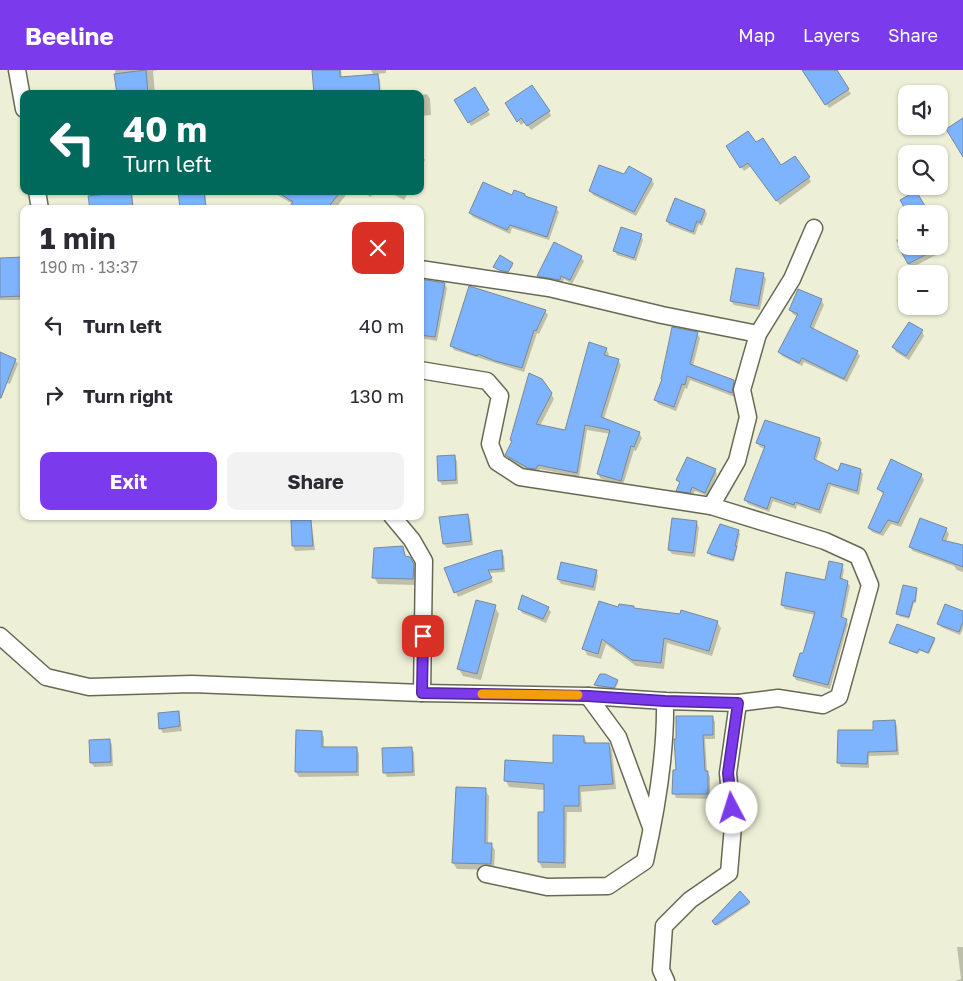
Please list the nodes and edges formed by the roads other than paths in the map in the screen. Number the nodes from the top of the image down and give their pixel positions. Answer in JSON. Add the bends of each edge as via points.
{"nodes":[{"id":1,"x":17,"y":70,"type":"edge"},
{"id":2,"x":21,"y":90,"type":"edge"},
{"id":3,"x":814,"y":228,"type":"dead end"},
{"id":4,"x":424,"y":270,"type":"edge"},
{"id":5,"x":758,"y":334,"type":"junction"},
{"id":6,"x":424,"y":371,"type":"edge"},
{"id":7,"x":711,"y":506,"type":"junction"},
{"id":8,"x":395,"y":520,"type":"edge"},
{"id":9,"x":0,"y":636,"type":"edge"},
{"id":10,"x":422,"y":693,"type":"junction"},
{"id":11,"x":588,"y":696,"type":"junction"},
{"id":12,"x":665,"y":701,"type":"junction"},
{"id":13,"x":738,"y":703,"type":"junction"},
{"id":14,"x":652,"y":829,"type":"junction"},
{"id":15,"x":486,"y":874,"type":"dead end"},
{"id":16,"x":666,"y":981,"type":"edge"}],
"edges":[{"from":1,"to":2,"type":"street"},
{"from":3,"to":5,"type":"street","via":[[792,279]]},
{"from":4,"to":5,"type":"street","via":[[549,288],[662,316]]},
{"from":5,"to":7,"type":"street","via":[[742,390],[748,417],[738,461]]},
{"from":6,"to":7,"type":"street","via":[[487,381],[500,396],[490,444],[496,462],[520,477]]},
{"from":7,"to":13,"type":"street","via":[[825,541],[858,556],[870,585],[839,697],[823,705],[778,698]]},
{"from":8,"to":10,"type":"street","via":[[424,561]]},
{"from":9,"to":10,"type":"street","via":[[46,677],[89,687],[192,684]]},
{"from":10,"to":11,"type":"street"},
{"from":11,"to":12,"type":"street"},
{"from":11,"to":14,"type":"street","via":[[618,737]]},
{"from":12,"to":13,"type":"street"},
{"from":12,"to":14,"type":"street","via":[[666,723]]},
{"from":13,"to":16,"type":"street","via":[[728,773],[733,826],[729,873],[690,900],[664,926],[661,970]]},
{"from":14,"to":15,"type":"street","via":[[645,861],[608,886],[547,887]]}]}
